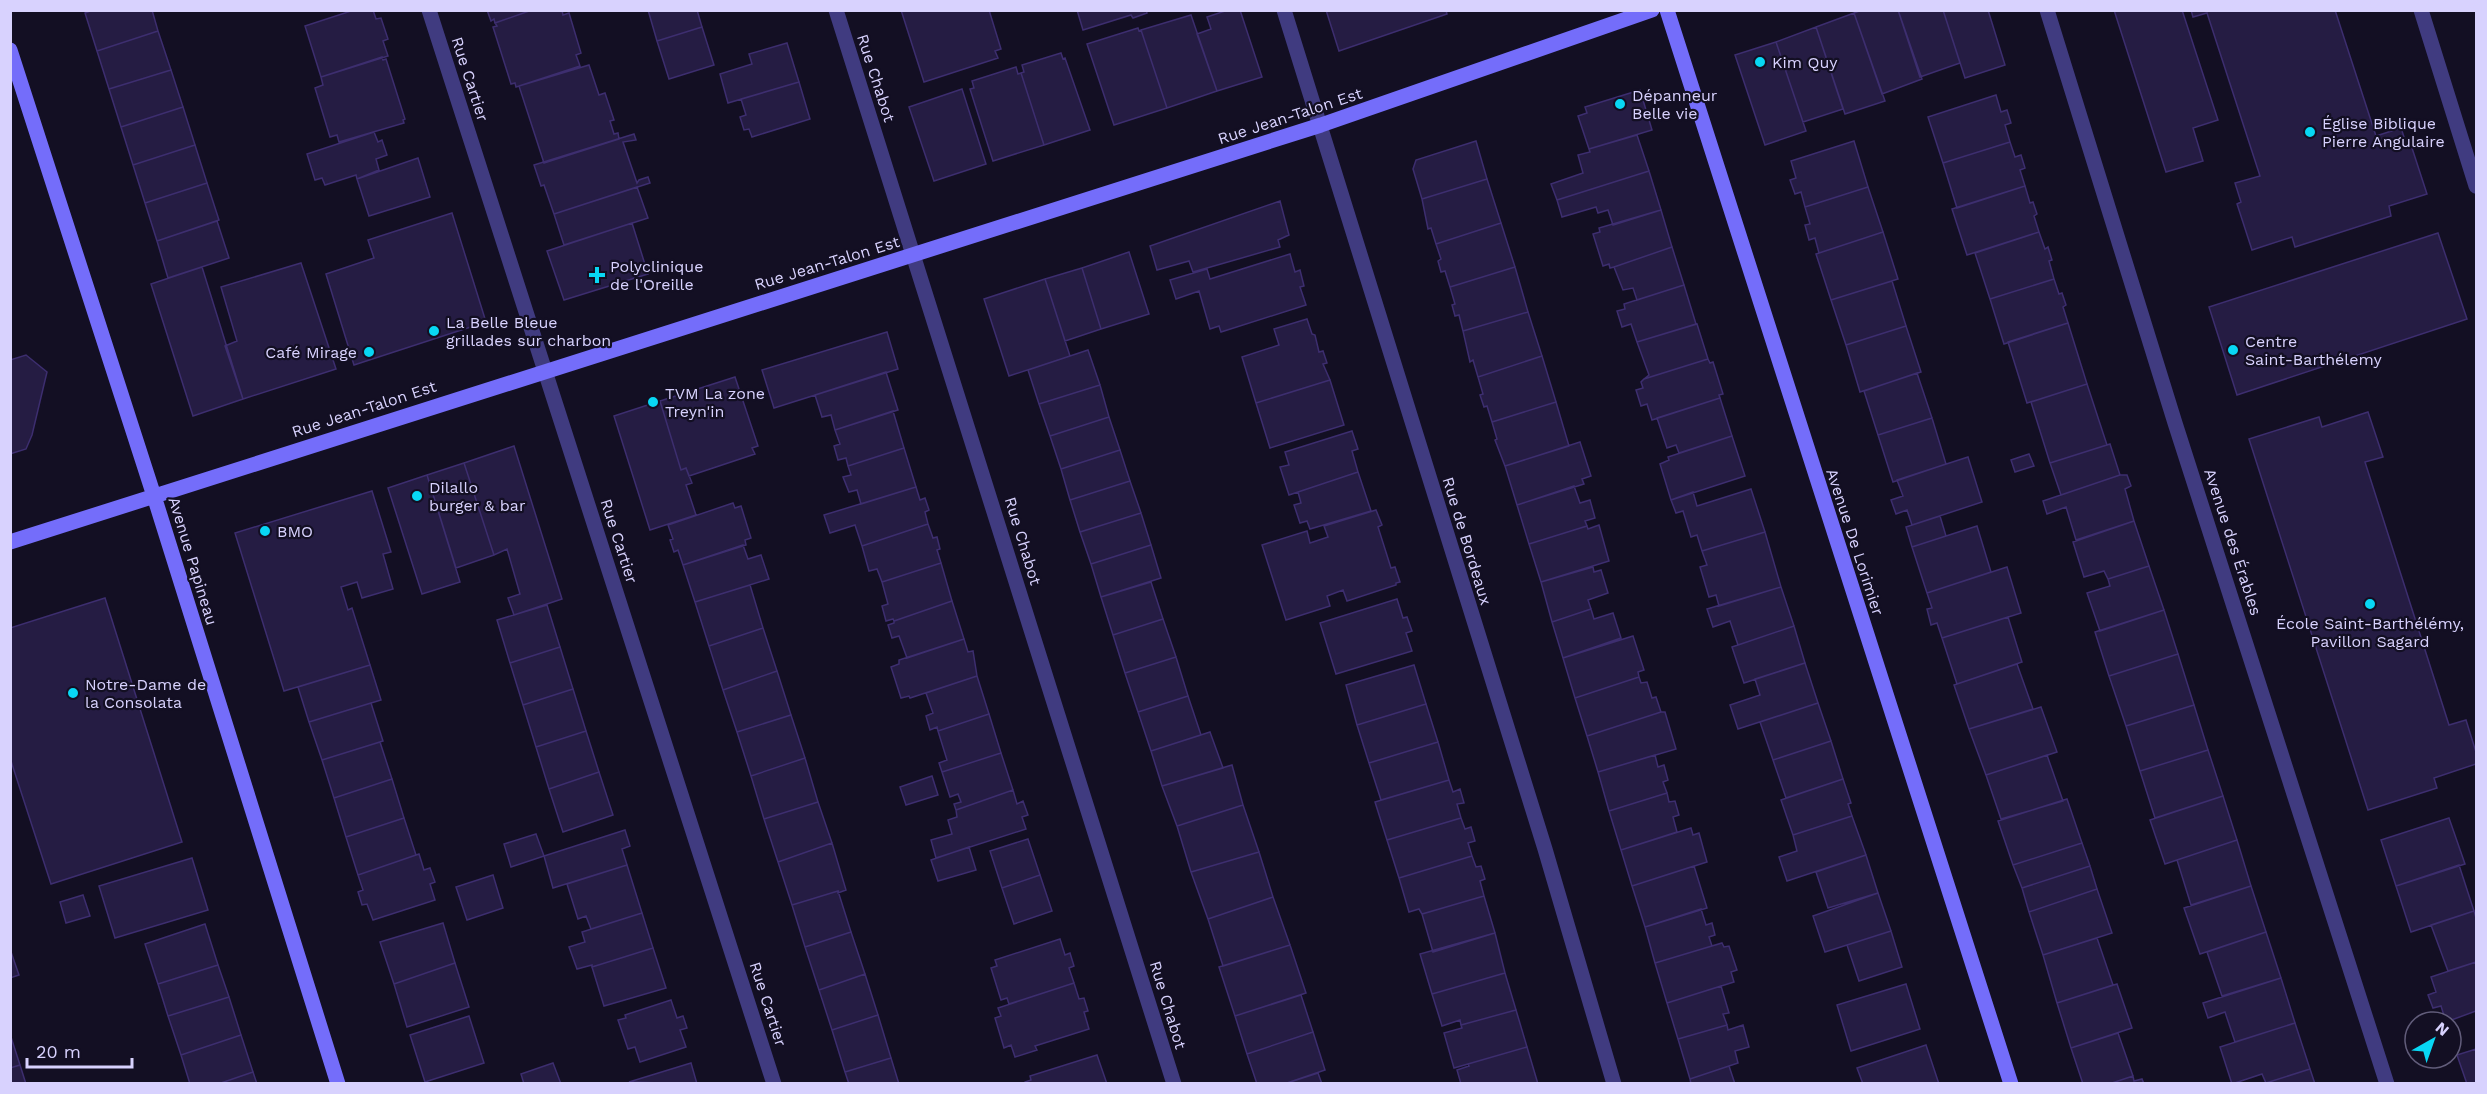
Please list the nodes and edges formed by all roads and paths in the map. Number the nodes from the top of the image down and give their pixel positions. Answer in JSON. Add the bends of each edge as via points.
{"nodes":[{"id":1,"x":429,"y":10,"type":"edge"},
{"id":2,"x":836,"y":10,"type":"edge"},
{"id":3,"x":1284,"y":10,"type":"edge"},
{"id":4,"x":1652,"y":10,"type":"edge"},
{"id":5,"x":1667,"y":10,"type":"edge"},
{"id":6,"x":2046,"y":10,"type":"edge"},
{"id":7,"x":2421,"y":10,"type":"edge"},
{"id":8,"x":10,"y":50,"type":"edge"},
{"id":9,"x":1321,"y":125,"type":"junction"},
{"id":10,"x":2476,"y":186,"type":"edge"},
{"id":11,"x":914,"y":256,"type":"junction"},
{"id":12,"x":546,"y":370,"type":"junction"},
{"id":13,"x":154,"y":496,"type":"junction"},
{"id":14,"x":10,"y":542,"type":"edge"},
{"id":15,"x":338,"y":1083,"type":"edge"},
{"id":16,"x":774,"y":1083,"type":"edge"},
{"id":17,"x":1174,"y":1083,"type":"edge"},
{"id":18,"x":1614,"y":1083,"type":"edge"},
{"id":19,"x":2011,"y":1083,"type":"edge"},
{"id":20,"x":2387,"y":1083,"type":"edge"}],
"edges":[{"from":1,"to":12,"type":"street","name":"Rue Cartier"},
{"from":2,"to":11,"type":"street","name":"Rue Chabot"},
{"from":3,"to":9,"type":"street","name":"Rue de Bordeaux"},
{"from":4,"to":9,"type":"main road","name":"Rue Jean-Talon Est"},
{"from":5,"to":19,"type":"main road","name":"Avenue De Lorimier"},
{"from":6,"to":20,"type":"street","name":"Avenue des Érables"},
{"from":7,"to":10,"type":"street"},
{"from":8,"to":13,"type":"main road","name":"Avenue Papineau"},
{"from":9,"to":11,"type":"main road","name":"Rue Jean-Talon Est"},
{"from":9,"to":18,"type":"street","name":"Rue de Bordeaux"},
{"from":11,"to":12,"type":"main road","name":"Rue Jean-Talon Est"},
{"from":11,"to":17,"type":"street","name":"Rue Chabot"},
{"from":12,"to":13,"type":"main road","name":"Rue Jean-Talon Est"},
{"from":12,"to":16,"type":"street","name":"Rue Cartier"},
{"from":13,"to":14,"type":"main road","name":"Rue Jean-Talon Est"},
{"from":13,"to":15,"type":"main road","name":"Avenue Papineau"}]}
